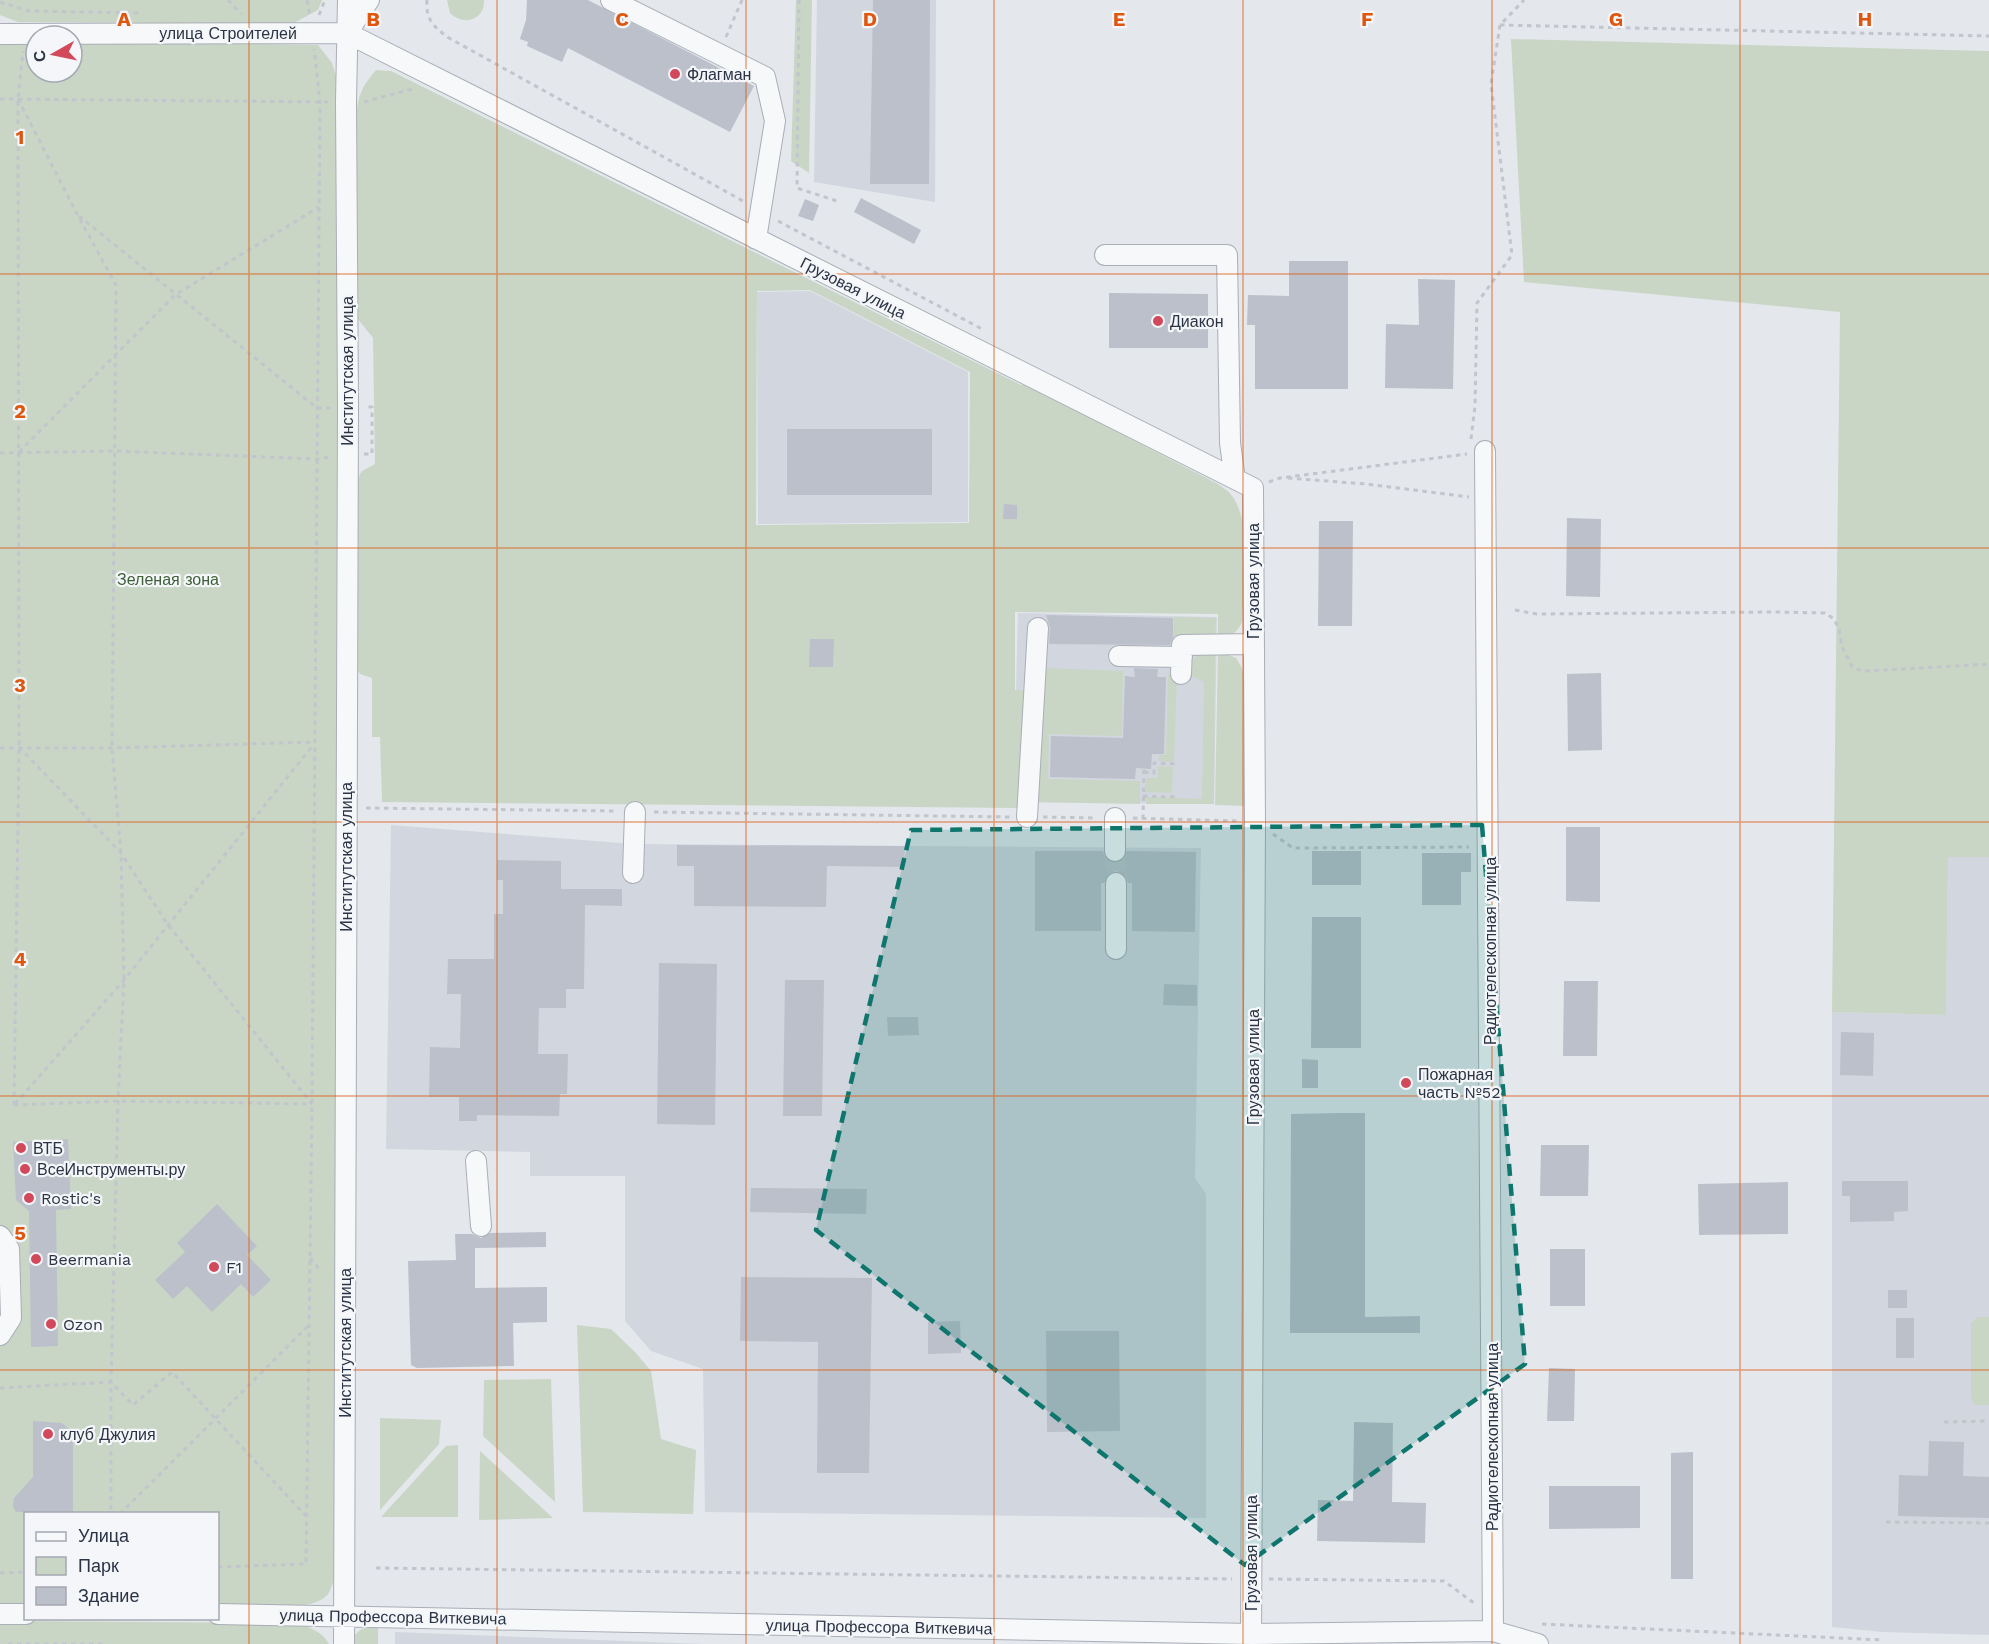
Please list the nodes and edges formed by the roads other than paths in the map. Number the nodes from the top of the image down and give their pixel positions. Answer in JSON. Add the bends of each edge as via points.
{"nodes":[{"id":1,"x":348,"y":0,"type":"edge"},
{"id":2,"x":369,"y":0,"type":"edge"},
{"id":3,"x":611,"y":0,"type":"edge"},
{"id":4,"x":349,"y":31,"type":"junction"},
{"id":5,"x":0,"y":32,"type":"edge"},
{"id":6,"x":756,"y":239,"type":"junction"},
{"id":7,"x":1106,"y":255,"type":"dead end"},
{"id":8,"x":1474,"y":450,"type":"road end"},
{"id":9,"x":1235,"y":479,"type":"junction"},
{"id":10,"x":1038,"y":628,"type":"dead end"},
{"id":11,"x":1252,"y":644,"type":"junction"},
{"id":12,"x":1119,"y":656,"type":"dead end"},
{"id":13,"x":635,"y":812,"type":"road end"},
{"id":14,"x":1027,"y":817,"type":"road end"},
{"id":15,"x":1115,"y":818,"type":"road end"},
{"id":16,"x":1115,"y":851,"type":"tunnel mouth"},
{"id":17,"x":633,"y":873,"type":"dead end"},
{"id":18,"x":1116,"y":883,"type":"tunnel mouth"},
{"id":19,"x":1116,"y":949,"type":"dead end"},
{"id":20,"x":476,"y":1161,"type":"dead end"},
{"id":21,"x":481,"y":1226,"type":"dead end"},
{"id":22,"x":0,"y":1236,"type":"edge"},
{"id":23,"x":0,"y":1335,"type":"edge"},
{"id":24,"x":0,"y":1614,"type":"edge"},
{"id":25,"x":24,"y":1614,"type":"edge"},
{"id":26,"x":219,"y":1614,"type":"edge"},
{"id":27,"x":344,"y":1616,"type":"junction"},
{"id":28,"x":1493,"y":1624,"type":"junction"},
{"id":29,"x":1252,"y":1639,"type":"edge"},
{"id":30,"x":344,"y":1644,"type":"edge"},
{"id":31,"x":1538,"y":1644,"type":"edge"}],
"edges":[{"from":1,"to":4,"type":"street","name":"Институтская улица"},
{"from":2,"to":4,"type":"street"},
{"from":3,"to":6,"type":"street","via":[[765,76],[775,121]]},
{"from":4,"to":5,"type":"street","name":"улица Строителей"},
{"from":4,"to":5,"type":"street","name":"улица Строителей","via":[[313,21]]},
{"from":4,"to":6,"type":"street","name":"Грузовая улица"},
{"from":4,"to":27,"type":"street","name":"Институтская улица"},
{"from":6,"to":9,"type":"street","name":"Грузовая улица"},
{"from":7,"to":9,"type":"street","via":[[1227,255],[1230,443]]},
{"from":8,"to":28,"type":"street","name":"Радиотелескопная улица","via":[[1486,499]]},
{"from":9,"to":11,"type":"street","name":"Грузовая улица","via":[[1253,488]]},
{"from":10,"to":14,"type":"street","via":[[1040,655]]},
{"from":11,"to":12,"type":"street","via":[[1182,645],[1182,665]]},
{"from":11,"to":29,"type":"street","name":"Грузовая улица"},
{"from":13,"to":17,"type":"street"},
{"from":15,"to":16,"type":"street"},
{"from":18,"to":19,"type":"street"},
{"from":20,"to":21,"type":"street"},
{"from":22,"to":23,"type":"street","via":[[9,1248],[11,1317]]},
{"from":24,"to":25,"type":"street"},
{"from":26,"to":27,"type":"street","name":"улица Профессора Виткевича"},
{"from":27,"to":29,"type":"street","name":"улица Профессора Виткевича"},
{"from":27,"to":30,"type":"street","name":"Институтская улица"},
{"from":28,"to":29,"type":"street","name":"улица Профессора Виткевича"},
{"from":28,"to":31,"type":"street","name":"улица Профессора Виткевича"}]}
